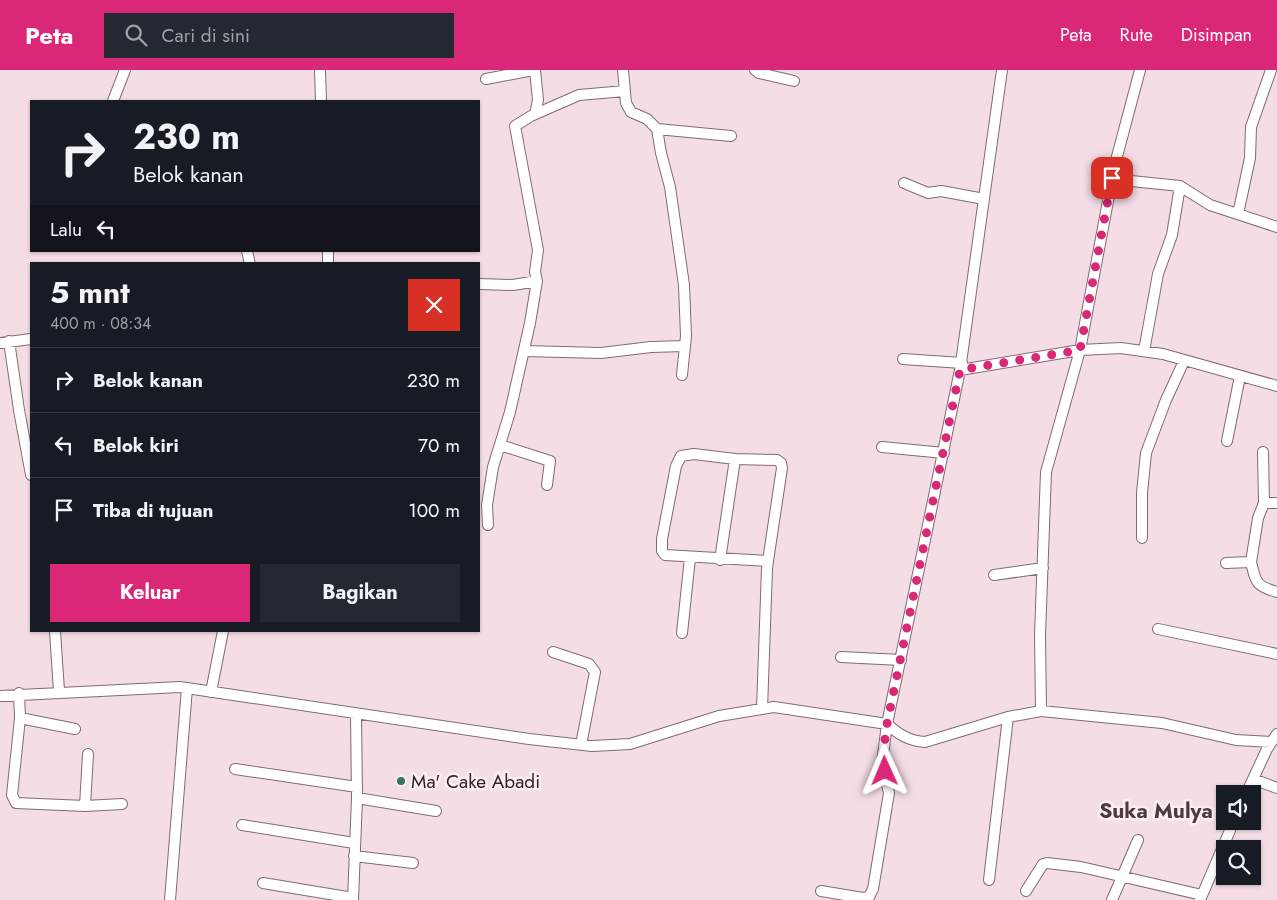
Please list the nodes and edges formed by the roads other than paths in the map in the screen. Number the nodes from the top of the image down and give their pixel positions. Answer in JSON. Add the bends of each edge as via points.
{"nodes":[{"id":1,"x":125,"y":70,"type":"edge"},
{"id":2,"x":320,"y":70,"type":"edge"},
{"id":3,"x":534,"y":70,"type":"edge"},
{"id":4,"x":623,"y":70,"type":"edge"},
{"id":5,"x":755,"y":70,"type":"edge"},
{"id":6,"x":1002,"y":70,"type":"edge"},
{"id":7,"x":1140,"y":70,"type":"edge"},
{"id":8,"x":1271,"y":70,"type":"edge"},
{"id":9,"x":486,"y":79,"type":"dead end"},
{"id":10,"x":794,"y":81,"type":"dead end"},
{"id":11,"x":625,"y":91,"type":"junction"},
{"id":12,"x":113,"y":100,"type":"edge"},
{"id":13,"x":321,"y":100,"type":"edge"},
{"id":14,"x":535,"y":114,"type":"junction"},
{"id":15,"x":657,"y":129,"type":"junction"},
{"id":16,"x":732,"y":136,"type":"dead end"},
{"id":17,"x":1112,"y":178,"type":"junction"},
{"id":18,"x":904,"y":183,"type":"dead end"},
{"id":19,"x":1180,"y":186,"type":"junction"},
{"id":20,"x":984,"y":198,"type":"junction"},
{"id":21,"x":1238,"y":214,"type":"junction"},
{"id":22,"x":1277,"y":227,"type":"edge"},
{"id":23,"x":537,"y":281,"type":"junction"},
{"id":24,"x":480,"y":284,"type":"edge"},
{"id":25,"x":30,"y":339,"type":"edge"},
{"id":26,"x":5,"y":342,"type":"edge"},
{"id":27,"x":686,"y":346,"type":"junction"},
{"id":28,"x":1080,"y":350,"type":"junction"},
{"id":29,"x":524,"y":351,"type":"junction"},
{"id":30,"x":1144,"y":351,"type":"junction"},
{"id":31,"x":903,"y":359,"type":"dead end"},
{"id":32,"x":1184,"y":361,"type":"junction"},
{"id":33,"x":961,"y":366,"type":"junction"},
{"id":34,"x":682,"y":375,"type":"dead end"},
{"id":35,"x":1240,"y":376,"type":"junction"},
{"id":36,"x":1277,"y":386,"type":"edge"},
{"id":37,"x":1227,"y":441,"type":"dead end"},
{"id":38,"x":500,"y":445,"type":"junction"},
{"id":39,"x":882,"y":447,"type":"dead end"},
{"id":40,"x":1263,"y":452,"type":"dead end"},
{"id":41,"x":944,"y":453,"type":"junction"},
{"id":42,"x":735,"y":459,"type":"junction"},
{"id":43,"x":30,"y":470,"type":"edge"},
{"id":44,"x":547,"y":485,"type":"dead end"},
{"id":45,"x":1264,"y":503,"type":"junction"},
{"id":46,"x":1277,"y":503,"type":"edge"},
{"id":47,"x":488,"y":525,"type":"dead end"},
{"id":48,"x":1142,"y":538,"type":"dead end"},
{"id":49,"x":690,"y":558,"type":"junction"},
{"id":50,"x":720,"y":560,"type":"junction"},
{"id":51,"x":768,"y":562,"type":"junction"},
{"id":52,"x":1250,"y":562,"type":"junction"},
{"id":53,"x":1226,"y":563,"type":"dead end"},
{"id":54,"x":1043,"y":568,"type":"junction"},
{"id":55,"x":994,"y":575,"type":"dead end"},
{"id":56,"x":1277,"y":592,"type":"edge"},
{"id":57,"x":1158,"y":629,"type":"dead end"},
{"id":58,"x":55,"y":632,"type":"edge"},
{"id":59,"x":223,"y":632,"type":"edge"},
{"id":60,"x":682,"y":632,"type":"dead end"},
{"id":61,"x":553,"y":652,"type":"dead end"},
{"id":62,"x":1277,"y":654,"type":"edge"},
{"id":63,"x":841,"y":656,"type":"dead end"},
{"id":64,"x":901,"y":660,"type":"junction"},
{"id":65,"x":187,"y":688,"type":"junction"},
{"id":66,"x":59,"y":692,"type":"junction"},
{"id":67,"x":211,"y":692,"type":"junction"},
{"id":68,"x":19,"y":694,"type":"junction"},
{"id":69,"x":0,"y":696,"type":"edge"},
{"id":70,"x":762,"y":709,"type":"junction"},
{"id":71,"x":1041,"y":711,"type":"junction"},
{"id":72,"x":356,"y":714,"type":"junction"},
{"id":73,"x":1008,"y":717,"type":"junction"},
{"id":74,"x":20,"y":718,"type":"junction"},
{"id":75,"x":887,"y":724,"type":"junction"},
{"id":76,"x":75,"y":729,"type":"dead end"},
{"id":77,"x":1274,"y":738,"type":"edge"},
{"id":78,"x":581,"y":745,"type":"junction"},
{"id":79,"x":88,"y":754,"type":"dead end"},
{"id":80,"x":235,"y":769,"type":"dead end"},
{"id":81,"x":1253,"y":779,"type":"junction"},
{"id":82,"x":1250,"y":785,"type":"edge"},
{"id":83,"x":357,"y":787,"type":"junction"},
{"id":84,"x":1277,"y":788,"type":"edge"},
{"id":85,"x":357,"y":798,"type":"junction"},
{"id":86,"x":122,"y":804,"type":"dead end"},
{"id":87,"x":85,"y":806,"type":"junction"},
{"id":88,"x":436,"y":811,"type":"dead end"},
{"id":89,"x":242,"y":825,"type":"dead end"},
{"id":90,"x":1230,"y":830,"type":"edge"},
{"id":91,"x":1138,"y":840,"type":"dead end"},
{"id":92,"x":354,"y":843,"type":"junction"},
{"id":93,"x":354,"y":856,"type":"junction"},
{"id":94,"x":413,"y":863,"type":"dead end"},
{"id":95,"x":1122,"y":877,"type":"junction"},
{"id":96,"x":989,"y":880,"type":"dead end"},
{"id":97,"x":263,"y":883,"type":"dead end"},
{"id":98,"x":821,"y":891,"type":"dead end"},
{"id":99,"x":1026,"y":891,"type":"dead end"},
{"id":100,"x":1201,"y":897,"type":"edge"},
{"id":101,"x":353,"y":899,"type":"edge"},
{"id":102,"x":170,"y":900,"type":"edge"},
{"id":103,"x":1112,"y":900,"type":"edge"}],
"edges":[{"from":1,"to":12,"type":"street"},
{"from":2,"to":13,"type":"street"},
{"from":3,"to":9,"type":"street"},
{"from":3,"to":14,"type":"street","via":[[538,100]]},
{"from":4,"to":11,"type":"street"},
{"from":5,"to":10,"type":"street"},
{"from":6,"to":20,"type":"street"},
{"from":7,"to":17,"type":"street"},
{"from":8,"to":21,"type":"street","via":[[1251,127],[1250,158]]},
{"from":11,"to":14,"type":"street","via":[[579,95]]},
{"from":11,"to":15,"type":"street","via":[[631,112],[648,119]]},
{"from":14,"to":23,"type":"street","via":[[515,126],[515,130],[538,250]]},
{"from":15,"to":16,"type":"street"},
{"from":15,"to":27,"type":"street","via":[[681,257]]},
{"from":17,"to":19,"type":"street"},
{"from":17,"to":28,"type":"street"},
{"from":18,"to":20,"type":"street","via":[[928,193],[941,191]]},
{"from":19,"to":21,"type":"street","via":[[1210,205]]},
{"from":19,"to":30,"type":"street","via":[[1172,235],[1158,274]]},
{"from":20,"to":33,"type":"street"},
{"from":21,"to":22,"type":"street"},
{"from":23,"to":24,"type":"street","via":[[513,285]]},
{"from":23,"to":29,"type":"street"},
{"from":25,"to":26,"type":"street"},
{"from":26,"to":43,"type":"street"},
{"from":27,"to":29,"type":"street","via":[[601,353]]},
{"from":27,"to":34,"type":"street"},
{"from":28,"to":30,"type":"street","via":[[1120,348]]},
{"from":28,"to":33,"type":"street"},
{"from":28,"to":54,"type":"street","via":[[1046,472]]},
{"from":29,"to":38,"type":"street"},
{"from":30,"to":32,"type":"street"},
{"from":31,"to":33,"type":"street"},
{"from":32,"to":35,"type":"street"},
{"from":32,"to":48,"type":"street","via":[[1146,453]]},
{"from":33,"to":41,"type":"street"},
{"from":35,"to":36,"type":"street"},
{"from":35,"to":37,"type":"street"},
{"from":38,"to":44,"type":"street","via":[[550,462]]},
{"from":38,"to":47,"type":"street","via":[[487,505]]},
{"from":39,"to":41,"type":"street"},
{"from":40,"to":45,"type":"street"},
{"from":41,"to":64,"type":"street"},
{"from":42,"to":49,"type":"street","via":[[694,454],[681,456],[676,466],[662,551],[668,556]]},
{"from":42,"to":50,"type":"street"},
{"from":42,"to":51,"type":"street","via":[[777,460],[781,463]]},
{"from":45,"to":46,"type":"street"},
{"from":45,"to":52,"type":"street"},
{"from":49,"to":50,"type":"street"},
{"from":49,"to":60,"type":"street"},
{"from":50,"to":51,"type":"street"},
{"from":51,"to":70,"type":"street"},
{"from":52,"to":53,"type":"street"},
{"from":52,"to":56,"type":"street","via":[[1257,583]]},
{"from":54,"to":55,"type":"street"},
{"from":54,"to":71,"type":"street"},
{"from":57,"to":62,"type":"street"},
{"from":58,"to":66,"type":"street"},
{"from":59,"to":67,"type":"street"},
{"from":61,"to":78,"type":"street","via":[[589,664],[595,672]]},
{"from":63,"to":64,"type":"street"},
{"from":64,"to":75,"type":"street"},
{"from":65,"to":66,"type":"street"},
{"from":65,"to":67,"type":"street"},
{"from":65,"to":102,"type":"street"},
{"from":66,"to":68,"type":"street"},
{"from":67,"to":72,"type":"street"},
{"from":68,"to":69,"type":"street"},
{"from":68,"to":74,"type":"street"},
{"from":70,"to":75,"type":"street","via":[[774,707]]},
{"from":70,"to":78,"type":"street","via":[[719,716],[630,744]]},
{"from":71,"to":73,"type":"street"},
{"from":71,"to":77,"type":"street","via":[[1162,723],[1236,740]]},
{"from":72,"to":78,"type":"street"},
{"from":72,"to":83,"type":"street"},
{"from":73,"to":75,"type":"street","via":[[925,742],[899,735]]},
{"from":73,"to":96,"type":"street"},
{"from":74,"to":76,"type":"street"},
{"from":74,"to":87,"type":"street","via":[[13,800],[20,805]]},
{"from":75,"to":98,"type":"street","via":[[882,762],[889,793],[873,889],[869,897],[863,898]]},
{"from":77,"to":81,"type":"street"},
{"from":79,"to":87,"type":"street"},
{"from":80,"to":83,"type":"street"},
{"from":81,"to":82,"type":"street"},
{"from":81,"to":84,"type":"street"},
{"from":83,"to":85,"type":"street"},
{"from":85,"to":88,"type":"street"},
{"from":85,"to":92,"type":"street"},
{"from":86,"to":87,"type":"street"},
{"from":89,"to":92,"type":"street"},
{"from":90,"to":100,"type":"street"},
{"from":91,"to":95,"type":"street"},
{"from":92,"to":93,"type":"street"},
{"from":93,"to":94,"type":"street"},
{"from":93,"to":101,"type":"street"},
{"from":95,"to":99,"type":"street","via":[[1047,863],[1043,864]]},
{"from":95,"to":100,"type":"street"},
{"from":95,"to":103,"type":"street"},
{"from":97,"to":101,"type":"street"}]}
